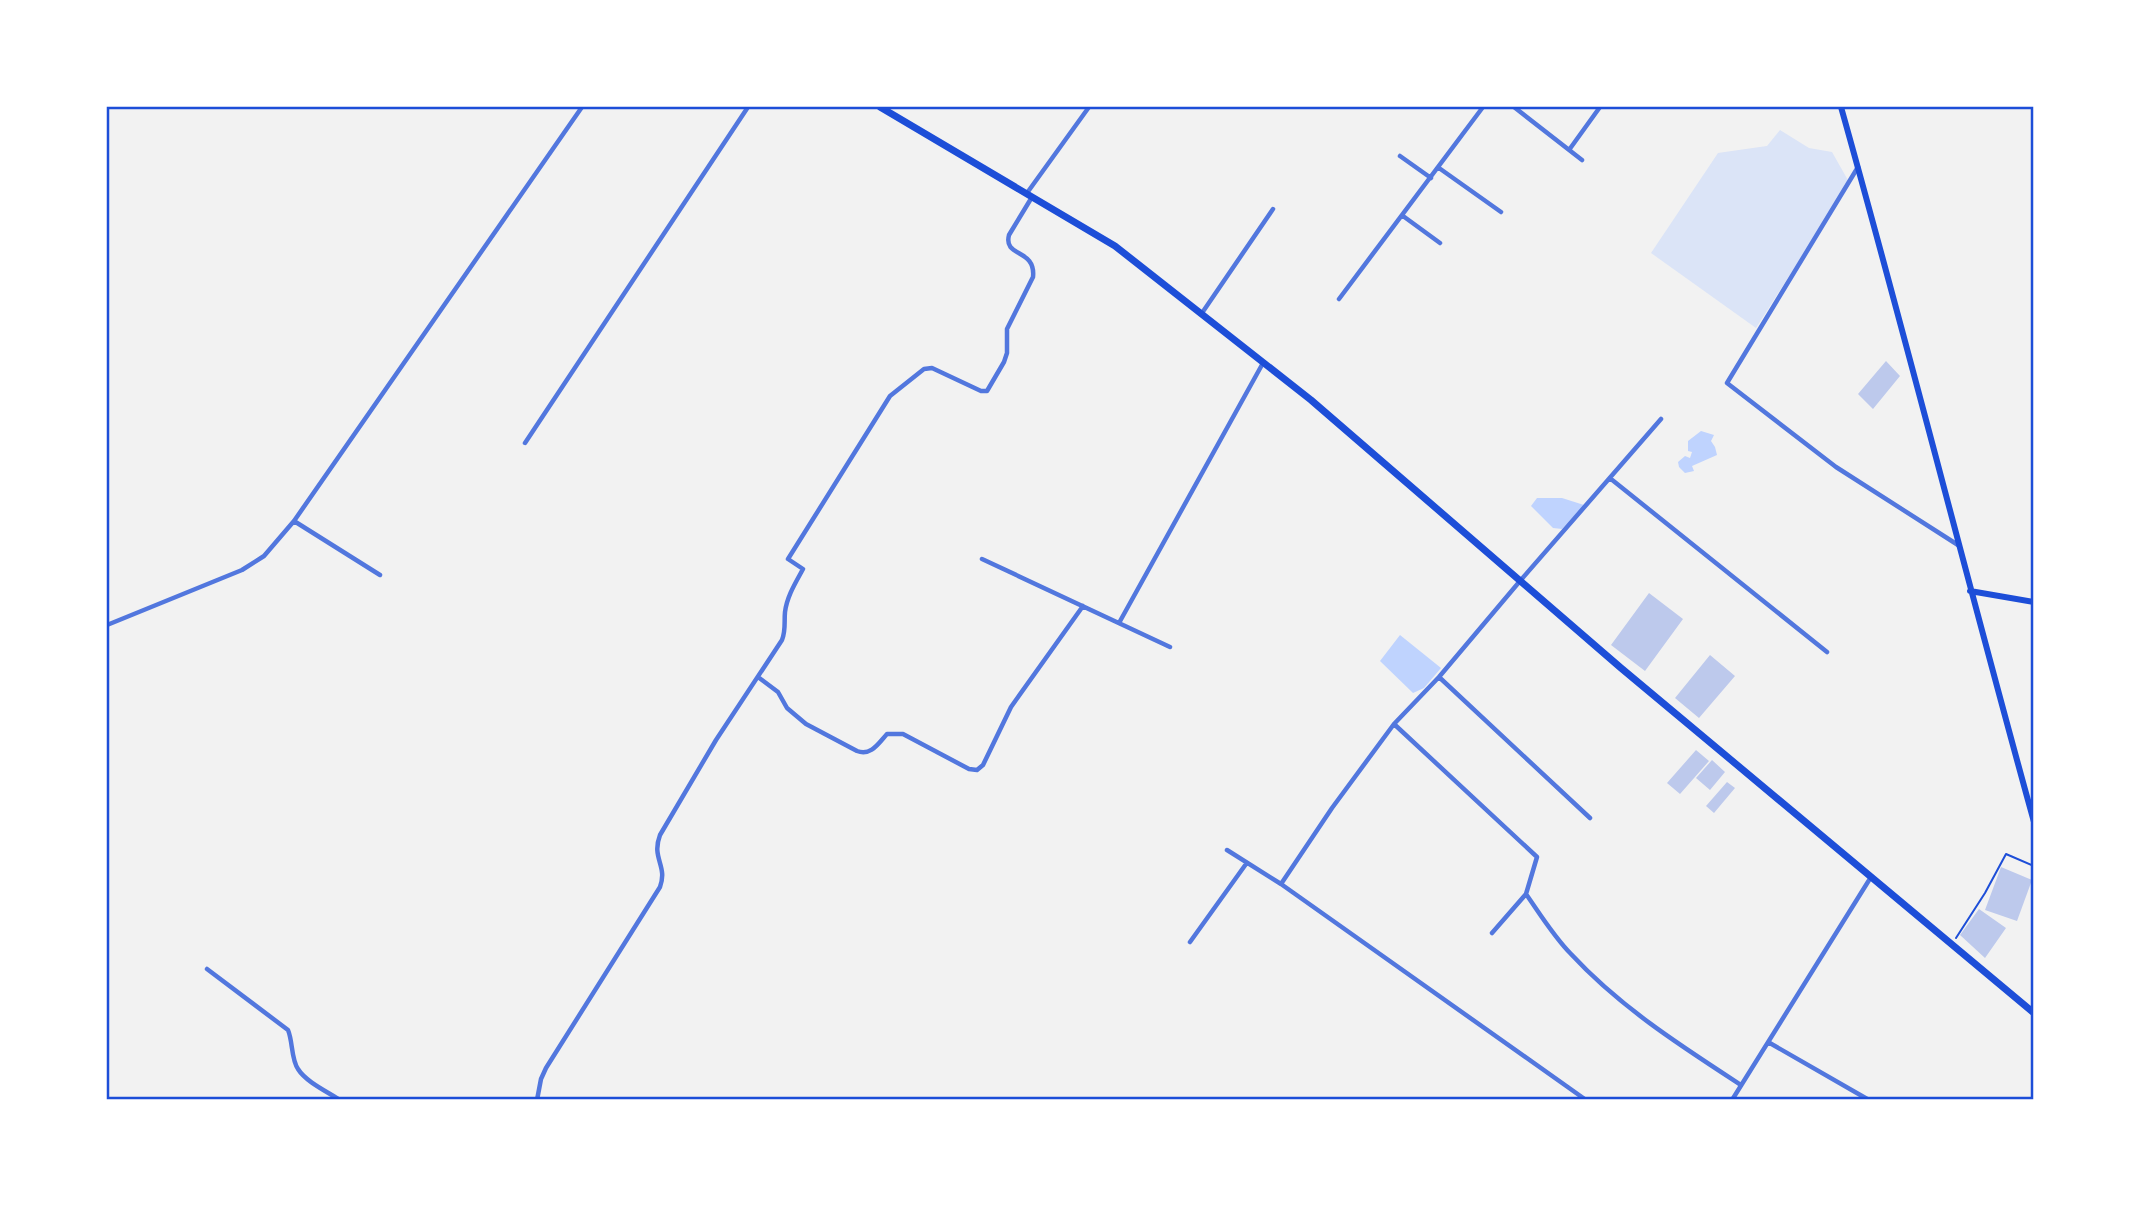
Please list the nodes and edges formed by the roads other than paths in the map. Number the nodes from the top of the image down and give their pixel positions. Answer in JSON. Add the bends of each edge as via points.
{"nodes":[{"id":1,"x":583,"y":107,"type":"edge"},
{"id":2,"x":748,"y":107,"type":"edge"},
{"id":3,"x":880,"y":107,"type":"edge"},
{"id":4,"x":1089,"y":107,"type":"edge"},
{"id":5,"x":1483,"y":107,"type":"edge"},
{"id":6,"x":1514,"y":107,"type":"edge"},
{"id":7,"x":1600,"y":107,"type":"edge"},
{"id":8,"x":1841,"y":107,"type":"edge"},
{"id":9,"x":1569,"y":150,"type":"junction"},
{"id":10,"x":1400,"y":156,"type":"dead end"},
{"id":11,"x":1582,"y":160,"type":"dead end"},
{"id":12,"x":1858,"y":166,"type":"junction"},
{"id":13,"x":1439,"y":168,"type":"junction"},
{"id":14,"x":1431,"y":178,"type":"junction"},
{"id":15,"x":1029,"y":196,"type":"junction"},
{"id":16,"x":1273,"y":209,"type":"dead end"},
{"id":17,"x":1501,"y":212,"type":"dead end"},
{"id":18,"x":1403,"y":216,"type":"junction"},
{"id":19,"x":1440,"y":243,"type":"dead end"},
{"id":20,"x":1339,"y":299,"type":"dead end"},
{"id":21,"x":1201,"y":314,"type":"junction"},
{"id":22,"x":1263,"y":363,"type":"junction"},
{"id":23,"x":1661,"y":419,"type":"dead end"},
{"id":24,"x":525,"y":443,"type":"dead end"},
{"id":25,"x":1611,"y":479,"type":"junction"},
{"id":26,"x":294,"y":522,"type":"junction"},
{"id":27,"x":1958,"y":545,"type":"junction"},
{"id":28,"x":982,"y":559,"type":"dead end"},
{"id":29,"x":380,"y":575,"type":"dead end"},
{"id":30,"x":1520,"y":581,"type":"junction"},
{"id":31,"x":1970,"y":591,"type":"junction"},
{"id":32,"x":2034,"y":602,"type":"edge"},
{"id":33,"x":1083,"y":606,"type":"junction"},
{"id":34,"x":1119,"y":623,"type":"junction"},
{"id":35,"x":107,"y":625,"type":"edge"},
{"id":36,"x":1170,"y":647,"type":"dead end"},
{"id":37,"x":1828,"y":652,"type":"dead end"},
{"id":38,"x":758,"y":677,"type":"junction"},
{"id":39,"x":1439,"y":677,"type":"junction"},
{"id":40,"x":1394,"y":724,"type":"junction"},
{"id":41,"x":1590,"y":818,"type":"dead end"},
{"id":42,"x":2034,"y":822,"type":"edge"},
{"id":43,"x":1227,"y":850,"type":"dead end"},
{"id":44,"x":1246,"y":864,"type":"junction"},
{"id":45,"x":1871,"y":877,"type":"junction"},
{"id":46,"x":1281,"y":884,"type":"junction"},
{"id":47,"x":1526,"y":894,"type":"junction"},
{"id":48,"x":1492,"y":933,"type":"dead end"},
{"id":49,"x":1190,"y":942,"type":"dead end"},
{"id":50,"x":207,"y":968,"type":"dead end"},
{"id":51,"x":2034,"y":1013,"type":"edge"},
{"id":52,"x":1768,"y":1042,"type":"junction"},
{"id":53,"x":1741,"y":1085,"type":"junction"},
{"id":54,"x":340,"y":1100,"type":"edge"},
{"id":55,"x":537,"y":1100,"type":"edge"},
{"id":56,"x":1586,"y":1100,"type":"edge"},
{"id":57,"x":1732,"y":1100,"type":"edge"},
{"id":58,"x":1869,"y":1100,"type":"edge"}],
"edges":[{"from":1,"to":26,"type":"street"},
{"from":2,"to":24,"type":"street"},
{"from":3,"to":15,"type":"highway"},
{"from":4,"to":15,"type":"street"},
{"from":5,"to":13,"type":"street"},
{"from":6,"to":9,"type":"street"},
{"from":7,"to":9,"type":"street"},
{"from":8,"to":12,"type":"main road"},
{"from":9,"to":11,"type":"street"},
{"from":10,"to":14,"type":"street"},
{"from":12,"to":27,"type":"main road"},
{"from":12,"to":27,"type":"street","via":[[1727,383],[1836,467]]},
{"from":13,"to":14,"type":"street"},
{"from":13,"to":17,"type":"street"},
{"from":14,"to":18,"type":"street"},
{"from":15,"to":21,"type":"highway","via":[[1115,246]]},
{"from":15,"to":38,"type":"street","via":[[1007,241],[1032,262],[1033,277],[1010,320],[1007,353],[990,388],[981,391],[932,368],[924,369],[890,396],[788,559],[803,569],[787,604],[782,640]]},
{"from":16,"to":21,"type":"street"},
{"from":18,"to":19,"type":"street"},
{"from":18,"to":20,"type":"street"},
{"from":21,"to":22,"type":"highway"},
{"from":22,"to":30,"type":"highway"},
{"from":22,"to":34,"type":"street"},
{"from":23,"to":25,"type":"street"},
{"from":25,"to":30,"type":"street"},
{"from":25,"to":37,"type":"street"},
{"from":26,"to":29,"type":"street"},
{"from":26,"to":35,"type":"street","via":[[264,556],[242,570]]},
{"from":27,"to":31,"type":"main road"},
{"from":28,"to":33,"type":"street"},
{"from":30,"to":39,"type":"street"},
{"from":30,"to":45,"type":"highway"},
{"from":31,"to":32,"type":"main road"},
{"from":31,"to":42,"type":"main road"},
{"from":33,"to":34,"type":"street"},
{"from":33,"to":38,"type":"street","via":[[1011,707],[977,770],[903,734],[887,734],[863,754],[806,724]]},
{"from":34,"to":36,"type":"street"},
{"from":38,"to":55,"type":"street","via":[[660,835],[656,855],[662,869],[660,887],[546,1068]]},
{"from":39,"to":40,"type":"street"},
{"from":39,"to":41,"type":"street"},
{"from":40,"to":46,"type":"street"},
{"from":40,"to":47,"type":"street","via":[[1537,857]]},
{"from":43,"to":44,"type":"street"},
{"from":44,"to":46,"type":"street"},
{"from":44,"to":49,"type":"street"},
{"from":45,"to":51,"type":"highway"},
{"from":45,"to":52,"type":"street"},
{"from":46,"to":56,"type":"street"},
{"from":47,"to":48,"type":"street"},
{"from":47,"to":53,"type":"street","via":[[1569,953],[1619,1000]]},
{"from":50,"to":54,"type":"street","via":[[288,1030],[297,1068]]},
{"from":52,"to":53,"type":"street"},
{"from":52,"to":58,"type":"street"},
{"from":53,"to":57,"type":"street"}]}
